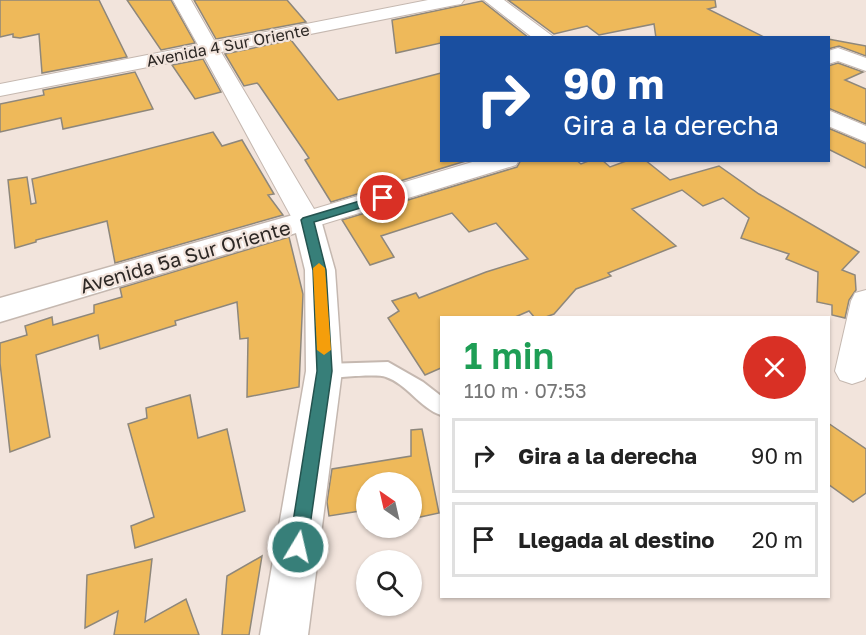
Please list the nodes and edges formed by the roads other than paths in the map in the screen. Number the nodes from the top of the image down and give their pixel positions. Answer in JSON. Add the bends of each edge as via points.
{"nodes":[{"id":1,"x":182,"y":0,"type":"edge"},
{"id":2,"x":455,"y":0,"type":"edge"},
{"id":3,"x":493,"y":0,"type":"edge"},
{"id":4,"x":543,"y":36,"type":"edge"},
{"id":5,"x":209,"y":48,"type":"junction"},
{"id":6,"x":833,"y":56,"type":"edge"},
{"id":7,"x":866,"y":65,"type":"edge"},
{"id":8,"x":0,"y":90,"type":"edge"},
{"id":9,"x":830,"y":118,"type":"edge"},
{"id":10,"x":866,"y":135,"type":"edge"},
{"id":11,"x":500,"y":162,"type":"edge"},
{"id":12,"x":307,"y":220,"type":"junction"},
{"id":13,"x":866,"y":301,"type":"edge"},
{"id":14,"x":0,"y":310,"type":"edge"},
{"id":15,"x":852,"y":370,"type":"dead end"},
{"id":16,"x":324,"y":371,"type":"junction"},
{"id":17,"x":440,"y":406,"type":"edge"},
{"id":18,"x":284,"y":635,"type":"edge"}],
"edges":[{"from":1,"to":5,"type":"street"},
{"from":2,"to":5,"type":"street","name":"Avenida 4 Sur Oriente"},
{"from":3,"to":4,"type":"street"},
{"from":5,"to":8,"type":"street","name":"Avenida 4 Sur Oriente"},
{"from":5,"to":12,"type":"street"},
{"from":6,"to":7,"type":"street"},
{"from":9,"to":10,"type":"street"},
{"from":11,"to":12,"type":"street","name":"Avenida 5a Sur Oriente"},
{"from":12,"to":14,"type":"street","name":"Avenida 5a Sur Oriente"},
{"from":12,"to":16,"type":"street","via":[[320,270]]},
{"from":13,"to":15,"type":"street"},
{"from":16,"to":17,"type":"lane","via":[[388,369]]},
{"from":16,"to":18,"type":"street"}]}
